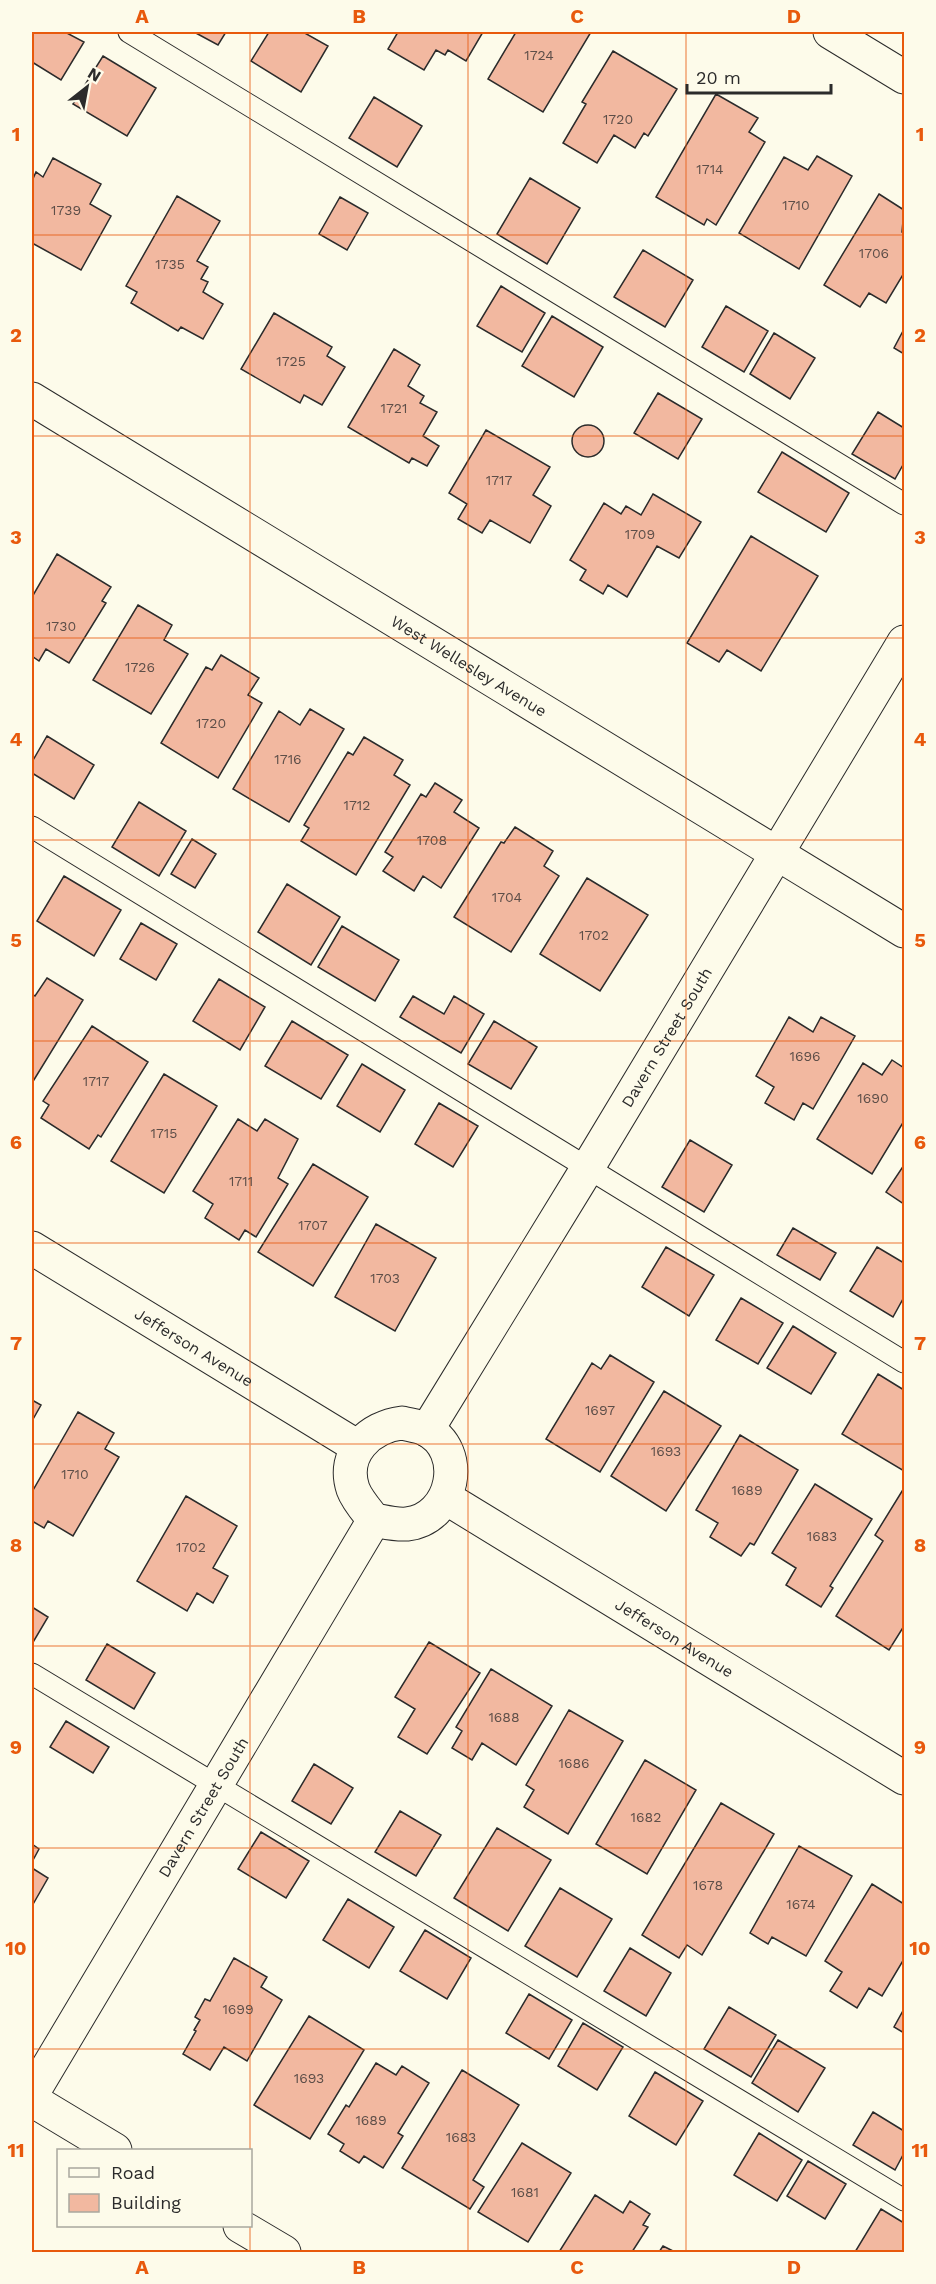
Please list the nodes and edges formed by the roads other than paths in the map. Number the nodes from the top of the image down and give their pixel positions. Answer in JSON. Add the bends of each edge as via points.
{"nodes":[{"id":1,"x":129,"y":32,"type":"edge"},
{"id":2,"x":830,"y":32,"type":"edge"},
{"id":3,"x":904,"y":77,"type":"edge"},
{"id":4,"x":32,"y":399,"type":"edge"},
{"id":5,"x":904,"y":504,"type":"edge"},
{"id":6,"x":904,"y":642,"type":"edge"},
{"id":7,"x":32,"y":827,"type":"edge"},
{"id":8,"x":777,"y":854,"type":"junction"},
{"id":9,"x":904,"y":931,"type":"edge"},
{"id":10,"x":587,"y":1169,"type":"junction"},
{"id":11,"x":32,"y":1248,"type":"edge"},
{"id":12,"x":904,"y":1362,"type":"edge"},
{"id":13,"x":427,"y":1430,"type":"junction"},
{"id":14,"x":358,"y":1446,"type":"junction"},
{"id":15,"x":446,"y":1498,"type":"junction"},
{"id":16,"x":374,"y":1521,"type":"junction"},
{"id":17,"x":32,"y":1674,"type":"edge"},
{"id":18,"x":904,"y":1778,"type":"edge"},
{"id":19,"x":216,"y":1787,"type":"junction"},
{"id":20,"x":32,"y":2094,"type":"edge"},
{"id":21,"x":32,"y":2100,"type":"edge"},
{"id":22,"x":112,"y":2149,"type":"edge"},
{"id":23,"x":904,"y":2200,"type":"edge"},
{"id":24,"x":242,"y":2227,"type":"edge"},
{"id":25,"x":284,"y":2253,"type":"edge"}],
"edges":[{"from":1,"to":5,"type":"lane"},
{"from":2,"to":3,"type":"street"},
{"from":4,"to":8,"type":"street","name":"West Wellesley Avenue"},
{"from":6,"to":8,"type":"street","name":"Davern Street South"},
{"from":7,"to":10,"type":"lane"},
{"from":8,"to":9,"type":"street","name":"West Wellesley Avenue"},
{"from":8,"to":10,"type":"street","name":"Davern Street South"},
{"from":10,"to":12,"type":"lane"},
{"from":10,"to":13,"type":"street","name":"Davern Street South"},
{"from":11,"to":14,"type":"street","name":"Jefferson Avenue"},
{"from":13,"to":14,"type":"street","via":[[402,1423],[385,1425]]},
{"from":13,"to":15,"type":"street","via":[[445,1448],[449,1459],[452,1476]]},
{"from":14,"to":16,"type":"street","via":[[351,1470],[352,1487]]},
{"from":15,"to":16,"type":"street","via":[[431,1514],[409,1524]]},
{"from":15,"to":18,"type":"street","name":"Jefferson Avenue"},
{"from":16,"to":19,"type":"street","name":"Davern Street South"},
{"from":17,"to":19,"type":"lane"},
{"from":19,"to":20,"type":"street","name":"Davern Street South"},
{"from":19,"to":23,"type":"lane"},
{"from":21,"to":22,"type":"street"},
{"from":24,"to":25,"type":"street"}]}
